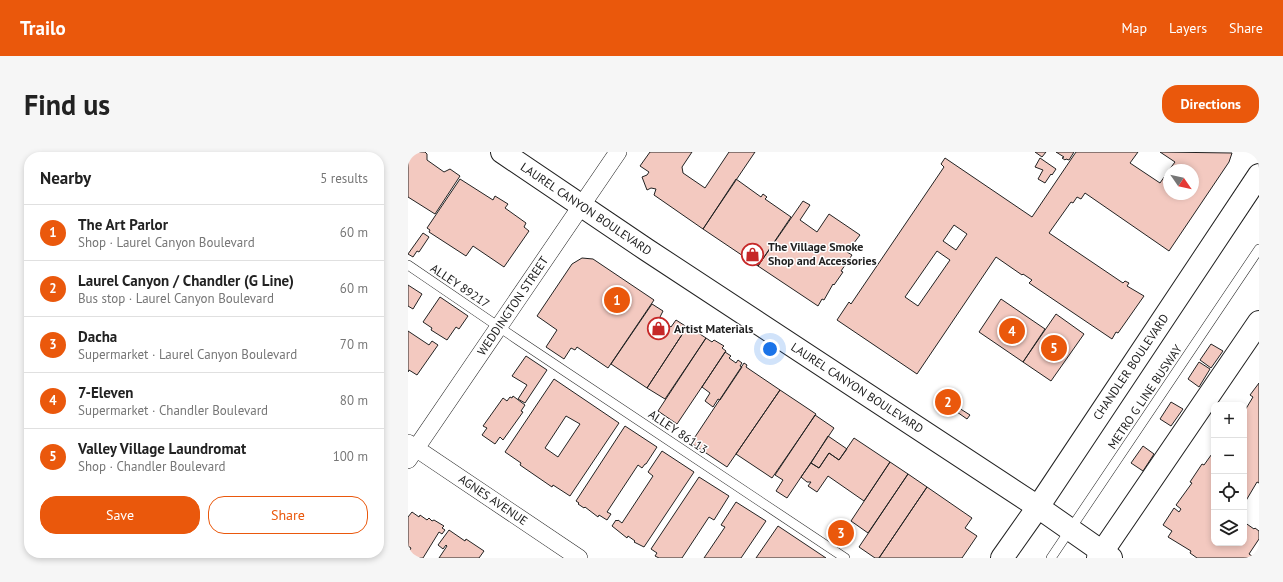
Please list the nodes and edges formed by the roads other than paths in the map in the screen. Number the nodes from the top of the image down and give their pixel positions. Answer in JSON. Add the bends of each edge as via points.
{"nodes":[{"id":1,"x":502,"y":152,"type":"edge"},
{"id":2,"x":618,"y":152,"type":"edge"},
{"id":3,"x":1259,"y":176,"type":"edge"},
{"id":4,"x":581,"y":206,"type":"junction"},
{"id":5,"x":1259,"y":249,"type":"edge"},
{"id":6,"x":408,"y":265,"type":"edge"},
{"id":7,"x":1259,"y":322,"type":"edge"},
{"id":8,"x":498,"y":327,"type":"junction"},
{"id":9,"x":411,"y":450,"type":"edge"},
{"id":10,"x":1038,"y":507,"type":"junction"},
{"id":11,"x":1070,"y":530,"type":"junction"},
{"id":12,"x":1104,"y":556,"type":"edge"},
{"id":13,"x":579,"y":558,"type":"edge"},
{"id":14,"x":845,"y":558,"type":"edge"},
{"id":15,"x":1002,"y":558,"type":"edge"},
{"id":16,"x":1051,"y":558,"type":"edge"}],
"edges":[{"from":1,"to":4,"type":"street","name":"LAUREL CANYON BOULEVARD"},
{"from":2,"to":4,"type":"street","name":"WEDDINGTON STREET"},
{"from":3,"to":10,"type":"street","name":"CHANDLER BOULEVARD"},
{"from":4,"to":8,"type":"street","name":"WEDDINGTON STREET"},
{"from":4,"to":10,"type":"street","name":"LAUREL CANYON BOULEVARD"},
{"from":5,"to":11,"type":"lane","name":"METRO G LINE BUSWAY"},
{"from":6,"to":8,"type":"lane","name":"ALLEY 89217"},
{"from":7,"to":12,"type":"street"},
{"from":8,"to":9,"type":"street","name":"WEDDINGTON STREET"},
{"from":8,"to":14,"type":"lane","name":"ALLEY 86113"},
{"from":9,"to":13,"type":"street","name":"AGNES AVENUE"},
{"from":10,"to":11,"type":"street","name":"LAUREL CANYON BOULEVARD"},
{"from":10,"to":15,"type":"street","name":"CHANDLER BOULEVARD"},
{"from":11,"to":12,"type":"street","name":"LAUREL CANYON BOULEVARD"},
{"from":11,"to":16,"type":"lane","name":"METRO G LINE BUSWAY"}]}
